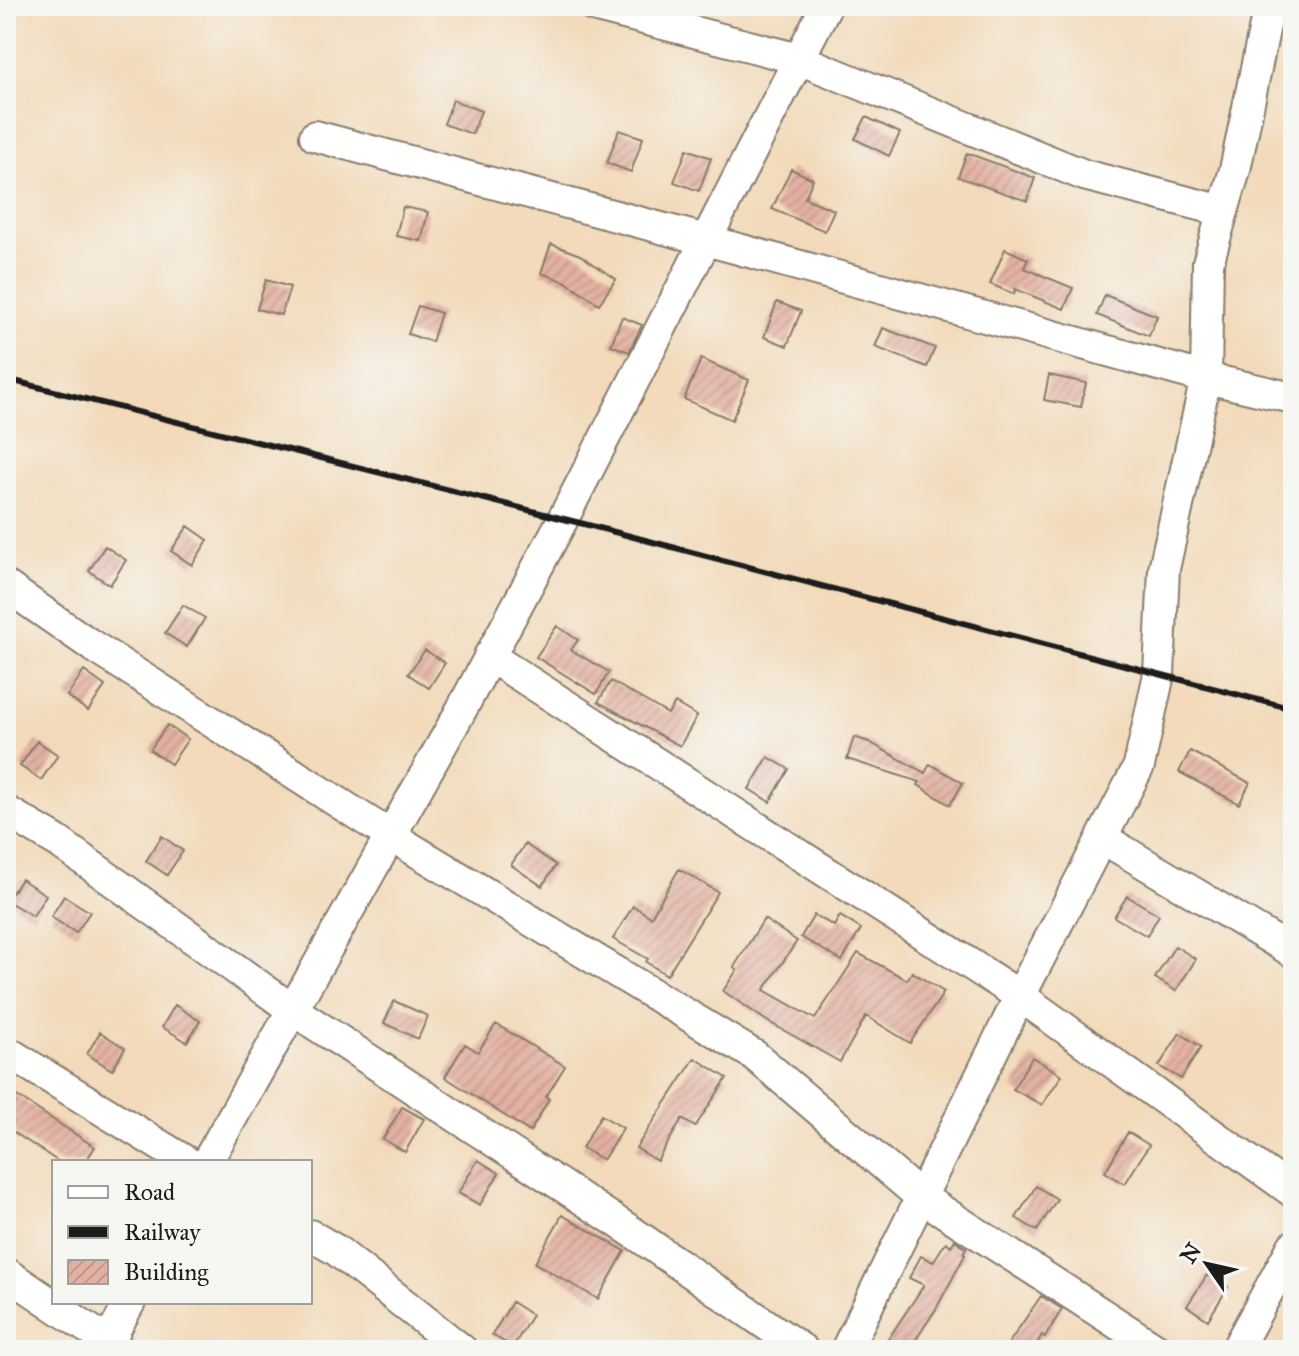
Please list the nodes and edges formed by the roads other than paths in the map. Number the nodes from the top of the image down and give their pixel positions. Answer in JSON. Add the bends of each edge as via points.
{"nodes":[{"id":1,"x":593,"y":6,"type":"edge"},
{"id":2,"x":826,"y":6,"type":"edge"},
{"id":3,"x":1264,"y":8,"type":"edge"},
{"id":4,"x":799,"y":59,"type":"junction"},
{"id":5,"x":315,"y":136,"type":"dead end"},
{"id":6,"x":1223,"y":211,"type":"junction"},
{"id":7,"x":706,"y":240,"type":"junction"},
{"id":8,"x":1206,"y":378,"type":"junction"},
{"id":9,"x":1293,"y":398,"type":"edge"},
{"id":10,"x":6,"y":586,"type":"edge"},
{"id":11,"x":489,"y":656,"type":"junction"},
{"id":12,"x":6,"y":811,"type":"edge"},
{"id":13,"x":391,"y":836,"type":"junction"},
{"id":14,"x":1102,"y":838,"type":"junction"},
{"id":15,"x":1293,"y":952,"type":"edge"},
{"id":16,"x":1020,"y":996,"type":"junction"},
{"id":17,"x":293,"y":1010,"type":"junction"},
{"id":18,"x":6,"y":1051,"type":"edge"},
{"id":19,"x":184,"y":1160,"type":"edge"},
{"id":20,"x":208,"y":1160,"type":"edge"},
{"id":21,"x":1293,"y":1192,"type":"edge"},
{"id":22,"x":921,"y":1197,"type":"junction"},
{"id":23,"x":312,"y":1236,"type":"edge"},
{"id":24,"x":1293,"y":1246,"type":"edge"},
{"id":25,"x":6,"y":1273,"type":"edge"},
{"id":26,"x":129,"y":1304,"type":"edge"},
{"id":27,"x":111,"y":1347,"type":"edge"},
{"id":28,"x":462,"y":1350,"type":"edge"},
{"id":29,"x":803,"y":1350,"type":"edge"},
{"id":30,"x":846,"y":1350,"type":"edge"},
{"id":31,"x":1158,"y":1350,"type":"edge"},
{"id":32,"x":1236,"y":1350,"type":"edge"}],
"edges":[{"from":1,"to":4,"type":"street"},
{"from":2,"to":4,"type":"street"},
{"from":3,"to":6,"type":"street"},
{"from":4,"to":6,"type":"street","via":[[1084,175]]},
{"from":4,"to":7,"type":"street"},
{"from":5,"to":7,"type":"street"},
{"from":6,"to":8,"type":"street","via":[[1208,263]]},
{"from":7,"to":8,"type":"street"},
{"from":7,"to":11,"type":"street"},
{"from":8,"to":9,"type":"street"},
{"from":8,"to":14,"type":"street","via":[[1164,569],[1159,674],[1139,766]]},
{"from":10,"to":13,"type":"street"},
{"from":11,"to":13,"type":"street"},
{"from":11,"to":16,"type":"street"},
{"from":12,"to":17,"type":"street","via":[[57,841]]},
{"from":13,"to":17,"type":"street"},
{"from":13,"to":22,"type":"street","via":[[754,1055]]},
{"from":14,"to":15,"type":"street"},
{"from":14,"to":16,"type":"street"},
{"from":16,"to":21,"type":"street"},
{"from":16,"to":22,"type":"street"},
{"from":17,"to":20,"type":"street"},
{"from":17,"to":29,"type":"street"},
{"from":18,"to":19,"type":"street"},
{"from":22,"to":30,"type":"street"},
{"from":22,"to":31,"type":"street"},
{"from":23,"to":28,"type":"street"},
{"from":24,"to":32,"type":"street"},
{"from":25,"to":27,"type":"street"},
{"from":26,"to":27,"type":"street"}]}
